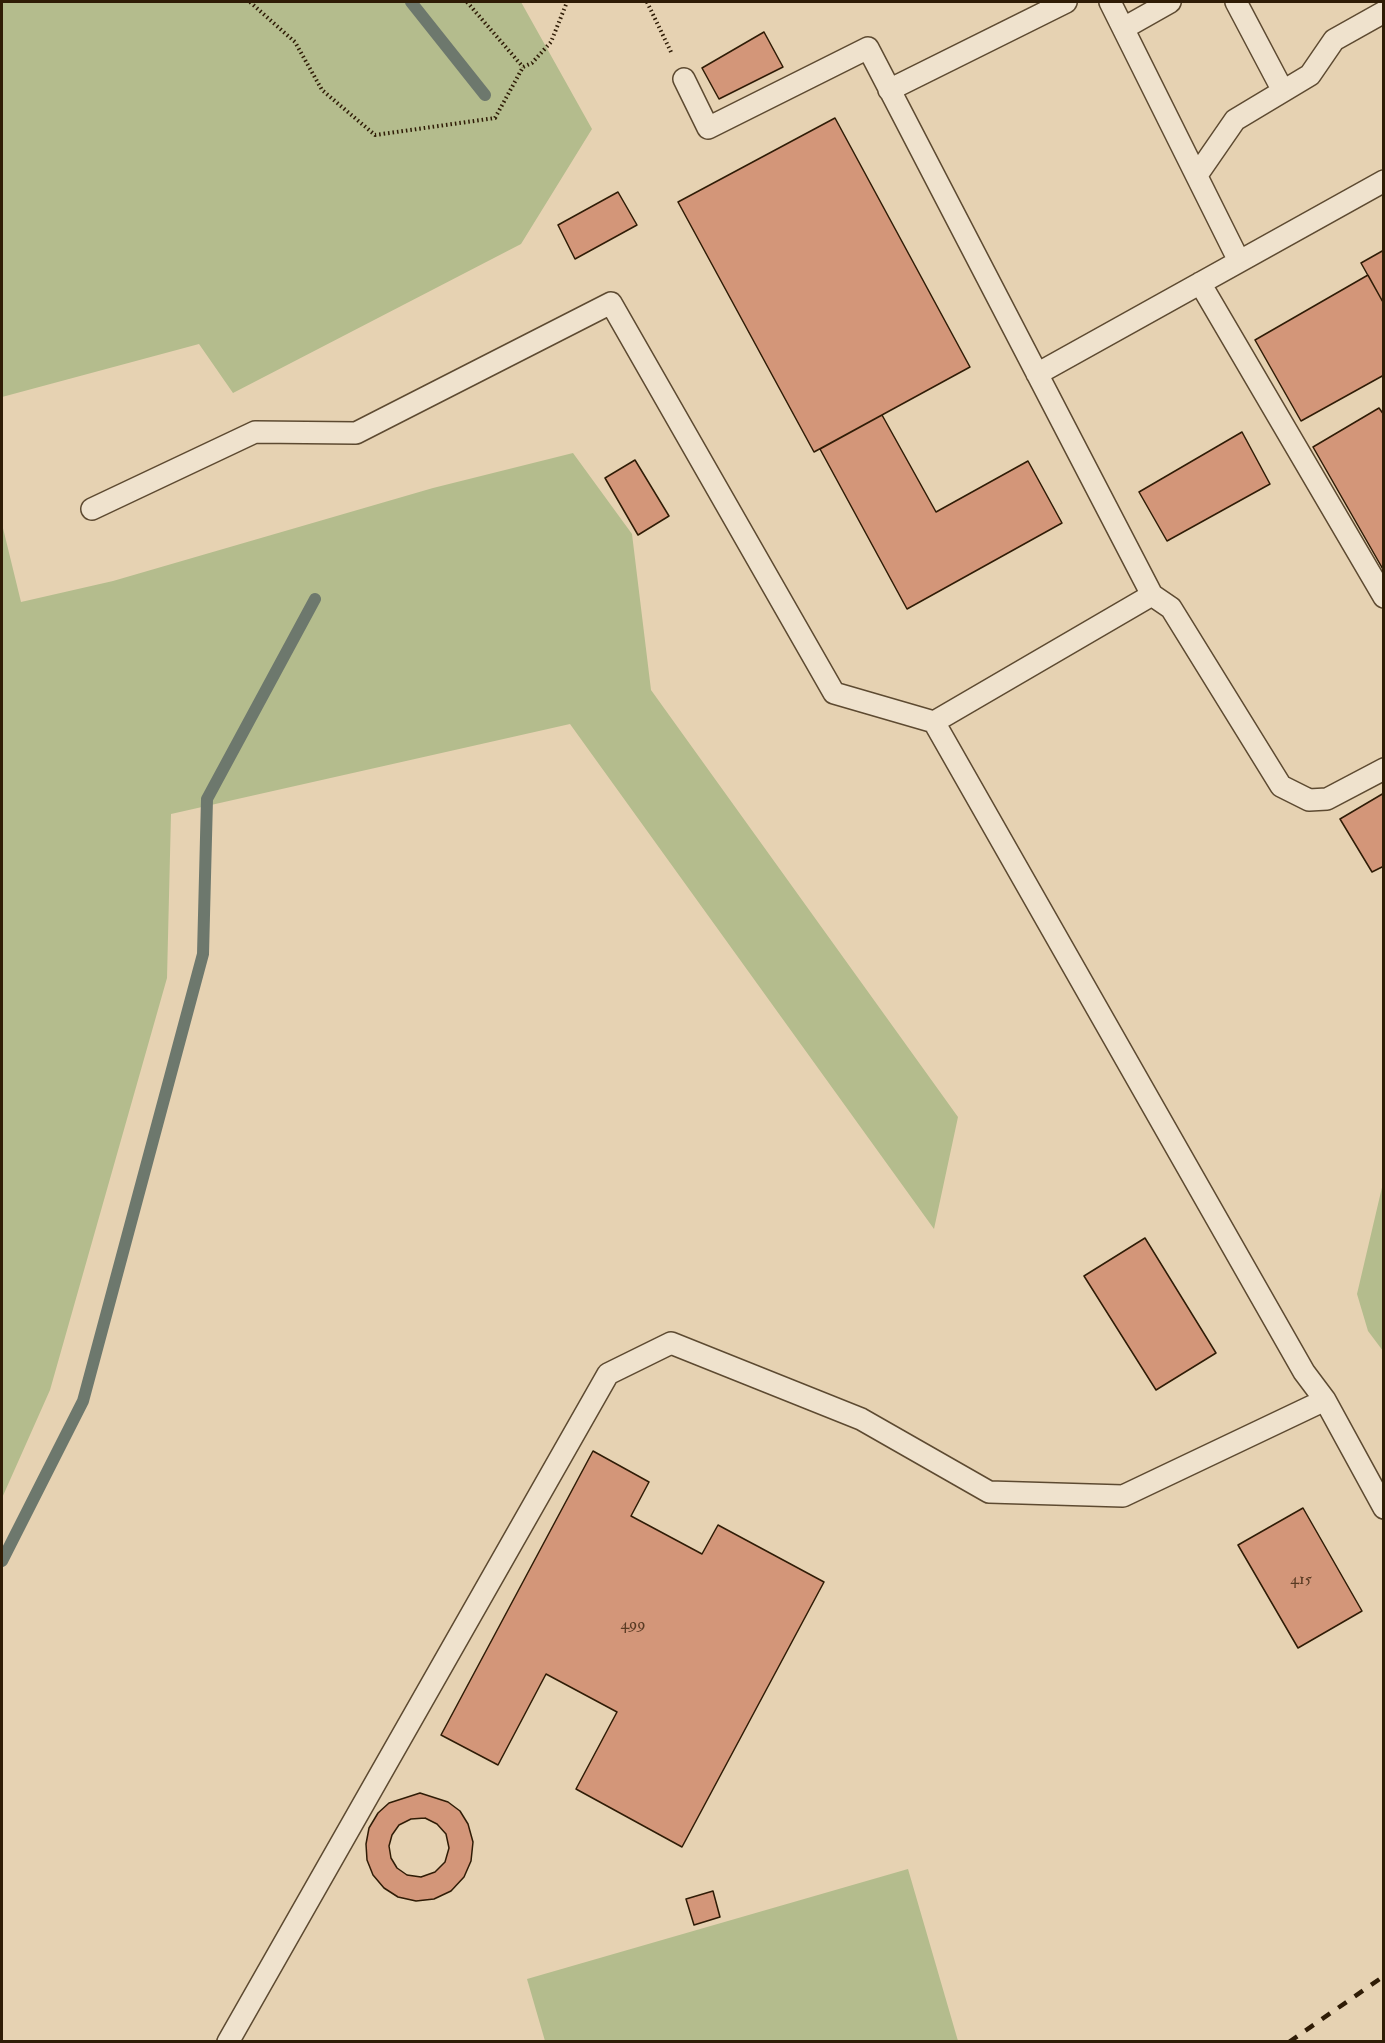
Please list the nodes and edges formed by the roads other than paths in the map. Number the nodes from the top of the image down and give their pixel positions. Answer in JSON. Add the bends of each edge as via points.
{"nodes":[{"id":1,"x":1066,"y":2,"type":"edge"},
{"id":2,"x":1110,"y":2,"type":"edge"},
{"id":3,"x":1170,"y":2,"type":"edge"},
{"id":4,"x":1236,"y":2,"type":"edge"},
{"id":5,"x":1383,"y":12,"type":"edge"},
{"id":6,"x":1124,"y":28,"type":"junction"},
{"id":7,"x":684,"y":79,"type":"road end"},
{"id":8,"x":889,"y":90,"type":"junction"},
{"id":9,"x":1283,"y":91,"type":"junction"},
{"id":10,"x":1197,"y":175,"type":"junction"},
{"id":11,"x":1383,"y":181,"type":"edge"},
{"id":12,"x":1239,"y":261,"type":"junction"},
{"id":13,"x":1200,"y":283,"type":"junction"},
{"id":14,"x":1037,"y":374,"type":"junction"},
{"id":15,"x":92,"y":509,"type":"dead end"},
{"id":16,"x":1152,"y":595,"type":"junction"},
{"id":17,"x":1383,"y":597,"type":"edge"},
{"id":18,"x":934,"y":722,"type":"junction"},
{"id":19,"x":1383,"y":770,"type":"edge"},
{"id":20,"x":1325,"y":1400,"type":"junction"},
{"id":21,"x":1383,"y":1509,"type":"edge"},
{"id":22,"x":228,"y":2042,"type":"edge"}],
"edges":[{"from":1,"to":8,"type":"lane"},
{"from":2,"to":6,"type":"lane"},
{"from":3,"to":6,"type":"lane"},
{"from":4,"to":9,"type":"lane"},
{"from":5,"to":9,"type":"lane","via":[[1334,40],[1310,75]]},
{"from":6,"to":10,"type":"lane"},
{"from":7,"to":8,"type":"lane","via":[[708,128],[868,48]]},
{"from":8,"to":14,"type":"lane"},
{"from":9,"to":10,"type":"lane","via":[[1235,120]]},
{"from":10,"to":12,"type":"lane"},
{"from":11,"to":12,"type":"lane"},
{"from":12,"to":13,"type":"lane"},
{"from":13,"to":14,"type":"lane"},
{"from":13,"to":17,"type":"lane"},
{"from":14,"to":16,"type":"lane"},
{"from":15,"to":18,"type":"lane","via":[[255,432],[356,433],[611,303],[834,693]]},
{"from":16,"to":18,"type":"lane"},
{"from":16,"to":19,"type":"lane","via":[[1171,608],[1281,786],[1309,800],[1327,799]]},
{"from":18,"to":20,"type":"lane","via":[[1304,1372]]},
{"from":20,"to":21,"type":"lane"},
{"from":20,"to":22,"type":"lane","via":[[1122,1496],[988,1492],[861,1419],[671,1343],[608,1374]]}]}
